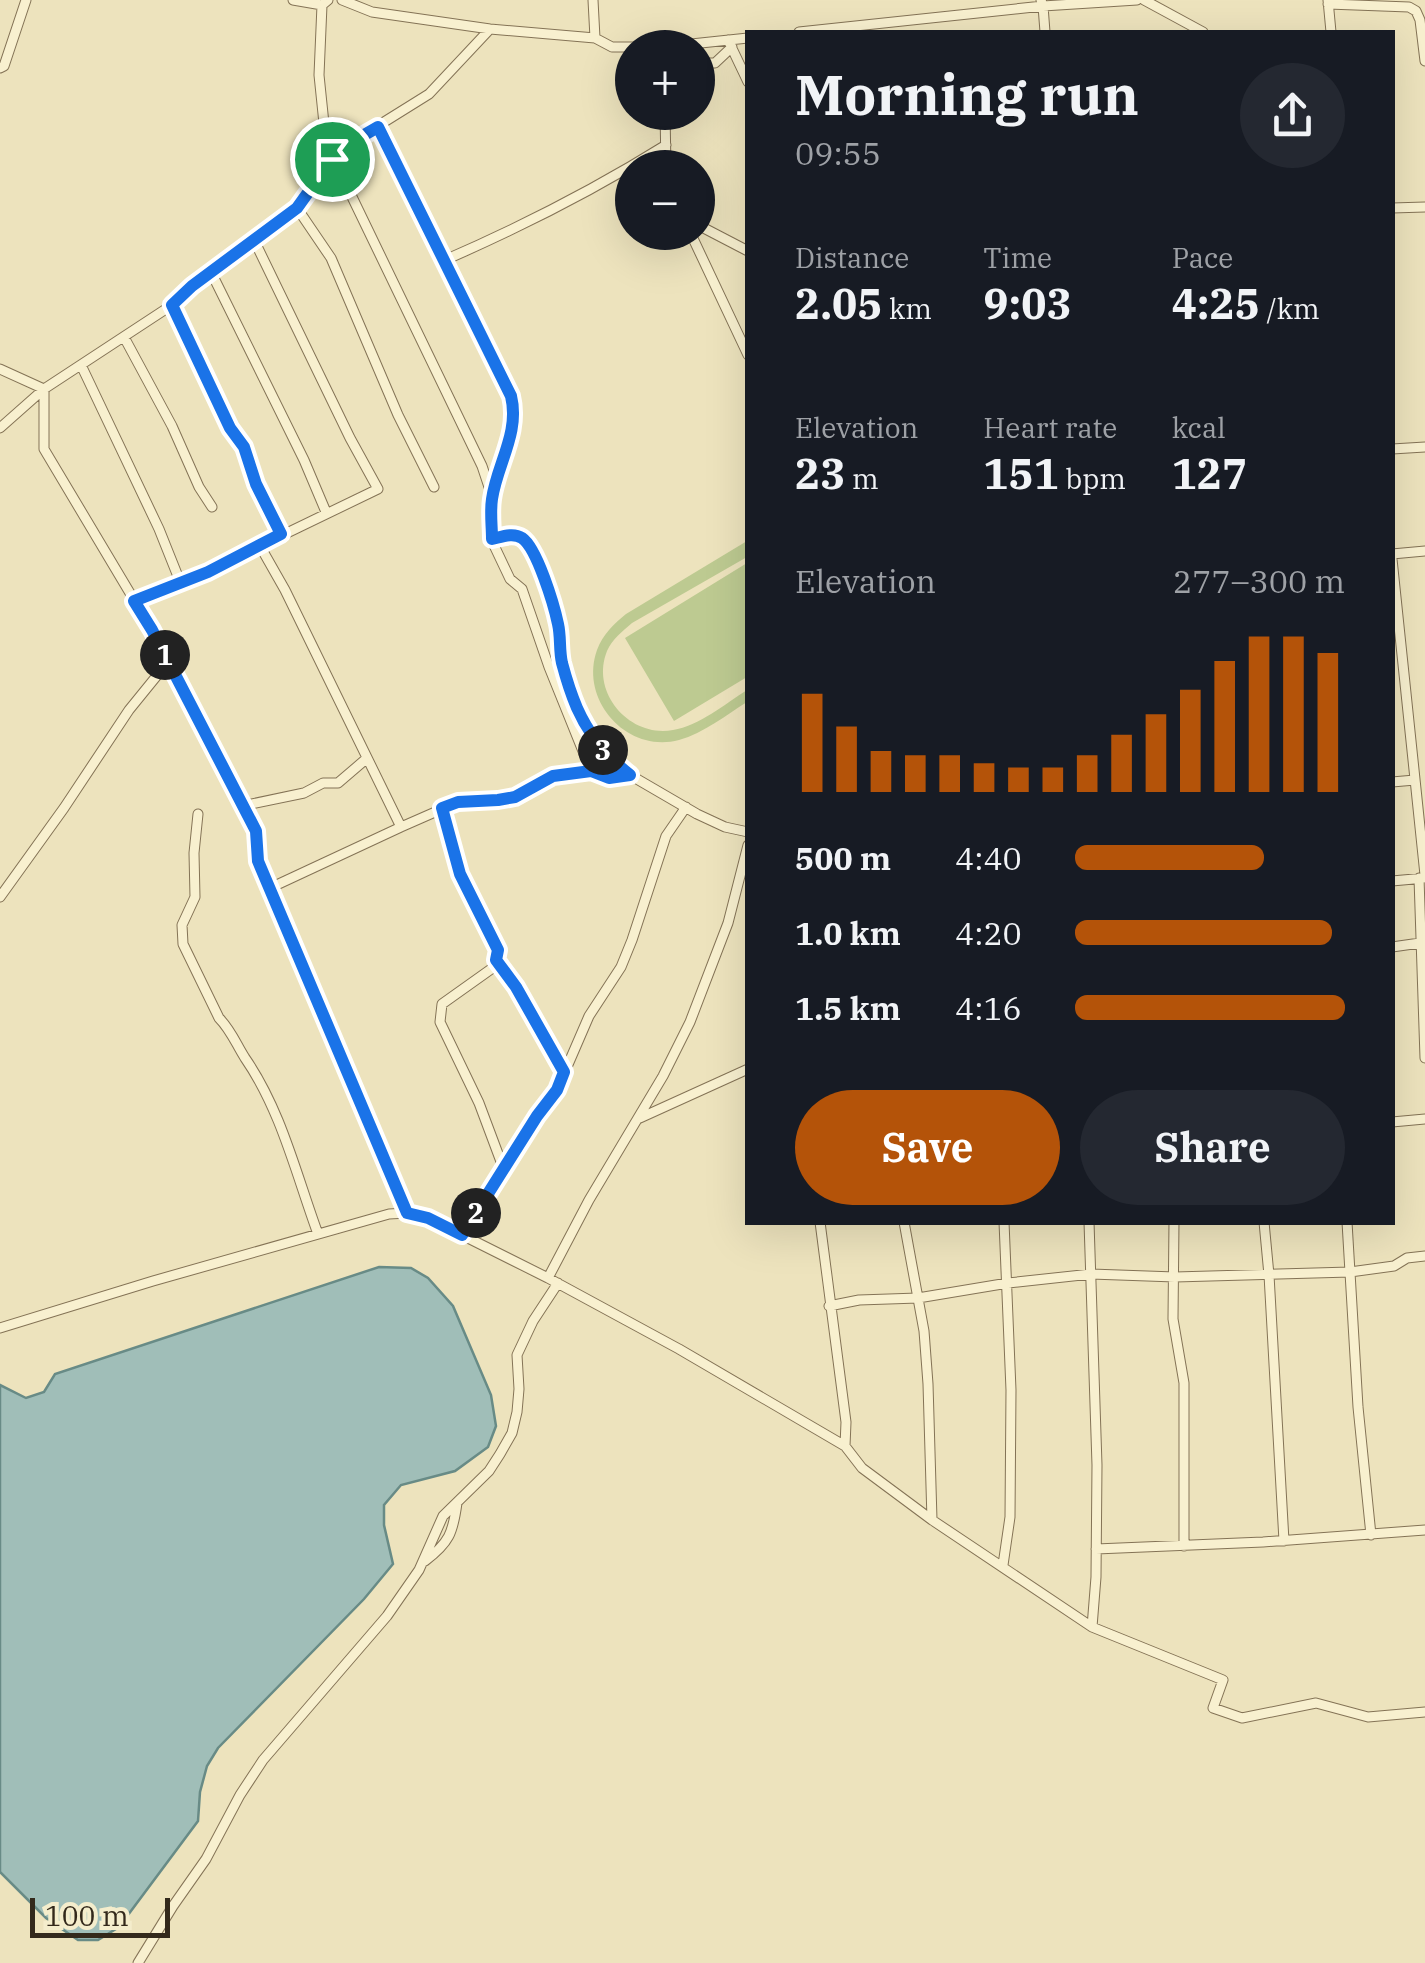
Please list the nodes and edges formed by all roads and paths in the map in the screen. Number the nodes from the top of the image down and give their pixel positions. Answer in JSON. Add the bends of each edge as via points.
{"nodes":[{"id":1,"x":26,"y":0,"type":"edge"},
{"id":2,"x":293,"y":0,"type":"edge"},
{"id":3,"x":342,"y":0,"type":"edge"},
{"id":4,"x":593,"y":0,"type":"edge"},
{"id":5,"x":1140,"y":0,"type":"edge"},
{"id":6,"x":325,"y":2,"type":"edge"},
{"id":7,"x":1328,"y":2,"type":"edge"},
{"id":8,"x":1042,"y":3,"type":"edge"},
{"id":9,"x":915,"y":27,"type":"edge"},
{"id":10,"x":490,"y":29,"type":"junction"},
{"id":11,"x":863,"y":29,"type":"edge"},
{"id":12,"x":1044,"y":30,"type":"edge"},
{"id":13,"x":1199,"y":30,"type":"edge"},
{"id":14,"x":1332,"y":30,"type":"edge"},
{"id":15,"x":595,"y":38,"type":"junction"},
{"id":16,"x":745,"y":39,"type":"edge"},
{"id":17,"x":730,"y":43,"type":"junction"},
{"id":18,"x":715,"y":44,"type":"edge"},
{"id":19,"x":615,"y":47,"type":"edge"},
{"id":20,"x":1425,"y":61,"type":"edge"},
{"id":21,"x":715,"y":63,"type":"edge"},
{"id":22,"x":0,"y":68,"type":"edge"},
{"id":23,"x":745,"y":76,"type":"edge"},
{"id":24,"x":378,"y":127,"type":"junction"},
{"id":25,"x":666,"y":130,"type":"edge"},
{"id":26,"x":666,"y":145,"type":"junction"},
{"id":27,"x":666,"y":150,"type":"edge"},
{"id":28,"x":332,"y":159,"type":"junction"},
{"id":29,"x":1425,"y":207,"type":"edge"},
{"id":30,"x":297,"y":208,"type":"junction"},
{"id":31,"x":1395,"y":208,"type":"edge"},
{"id":32,"x":715,"y":234,"type":"edge"},
{"id":33,"x":254,"y":240,"type":"junction"},
{"id":34,"x":745,"y":249,"type":"edge"},
{"id":35,"x":698,"y":250,"type":"edge"},
{"id":36,"x":445,"y":260,"type":"junction"},
{"id":37,"x":211,"y":272,"type":"junction"},
{"id":38,"x":172,"y":305,"type":"junction"},
{"id":39,"x":124,"y":337,"type":"junction"},
{"id":40,"x":745,"y":349,"type":"edge"},
{"id":41,"x":81,"y":365,"type":"junction"},
{"id":42,"x":0,"y":369,"type":"edge"},
{"id":43,"x":44,"y":389,"type":"junction"},
{"id":44,"x":0,"y":428,"type":"edge"},
{"id":45,"x":1425,"y":447,"type":"edge"},
{"id":46,"x":1395,"y":448,"type":"edge"},
{"id":47,"x":434,"y":487,"type":"dead end"},
{"id":48,"x":492,"y":496,"type":"junction"},
{"id":49,"x":212,"y":507,"type":"dead end"},
{"id":50,"x":326,"y":512,"type":"junction"},
{"id":51,"x":281,"y":534,"type":"junction"},
{"id":52,"x":492,"y":539,"type":"junction"},
{"id":53,"x":260,"y":546,"type":"junction"},
{"id":54,"x":1425,"y":551,"type":"edge"},
{"id":55,"x":1395,"y":556,"type":"edge"},
{"id":56,"x":181,"y":584,"type":"junction"},
{"id":57,"x":1395,"y":588,"type":"edge"},
{"id":58,"x":134,"y":601,"type":"junction"},
{"id":59,"x":168,"y":662,"type":"junction"},
{"id":60,"x":1406,"y":706,"type":"junction"},
{"id":61,"x":1395,"y":707,"type":"edge"},
{"id":62,"x":366,"y":759,"type":"junction"},
{"id":63,"x":591,"y":771,"type":"junction"},
{"id":64,"x":630,"y":775,"type":"junction"},
{"id":65,"x":1414,"y":780,"type":"junction"},
{"id":66,"x":1395,"y":782,"type":"edge"},
{"id":67,"x":242,"y":806,"type":"junction"},
{"id":68,"x":686,"y":806,"type":"junction"},
{"id":69,"x":442,"y":808,"type":"junction"},
{"id":70,"x":198,"y":814,"type":"dead end"},
{"id":71,"x":401,"y":827,"type":"junction"},
{"id":72,"x":745,"y":831,"type":"edge"},
{"id":73,"x":745,"y":858,"type":"edge"},
{"id":74,"x":1423,"y":877,"type":"edge"},
{"id":75,"x":1395,"y":880,"type":"edge"},
{"id":76,"x":270,"y":888,"type":"junction"},
{"id":77,"x":0,"y":897,"type":"edge"},
{"id":78,"x":1420,"y":943,"type":"junction"},
{"id":79,"x":1395,"y":947,"type":"edge"},
{"id":80,"x":496,"y":960,"type":"junction"},
{"id":81,"x":1425,"y":1058,"type":"edge"},
{"id":82,"x":745,"y":1070,"type":"edge"},
{"id":83,"x":564,"y":1072,"type":"junction"},
{"id":84,"x":638,"y":1119,"type":"junction"},
{"id":85,"x":1425,"y":1119,"type":"edge"},
{"id":86,"x":1395,"y":1122,"type":"edge"},
{"id":87,"x":504,"y":1168,"type":"junction"},
{"id":88,"x":407,"y":1213,"type":"junction"},
{"id":89,"x":820,"y":1225,"type":"edge"},
{"id":90,"x":905,"y":1225,"type":"edge"},
{"id":91,"x":1004,"y":1225,"type":"edge"},
{"id":92,"x":1089,"y":1225,"type":"edge"},
{"id":93,"x":1174,"y":1225,"type":"edge"},
{"id":94,"x":1264,"y":1225,"type":"edge"},
{"id":95,"x":1347,"y":1225,"type":"edge"},
{"id":96,"x":318,"y":1234,"type":"junction"},
{"id":97,"x":462,"y":1235,"type":"junction"},
{"id":98,"x":1425,"y":1256,"type":"edge"},
{"id":99,"x":1350,"y":1272,"type":"junction"},
{"id":100,"x":1091,"y":1274,"type":"junction"},
{"id":101,"x":1269,"y":1275,"type":"junction"},
{"id":102,"x":1174,"y":1277,"type":"junction"},
{"id":103,"x":553,"y":1280,"type":"junction"},
{"id":104,"x":1008,"y":1283,"type":"junction"},
{"id":105,"x":918,"y":1298,"type":"junction"},
{"id":106,"x":830,"y":1306,"type":"junction"},
{"id":107,"x":0,"y":1328,"type":"edge"},
{"id":108,"x":845,"y":1446,"type":"junction"},
{"id":109,"x":458,"y":1502,"type":"junction"},
{"id":110,"x":932,"y":1520,"type":"junction"},
{"id":111,"x":1425,"y":1530,"type":"edge"},
{"id":112,"x":1371,"y":1535,"type":"junction"},
{"id":113,"x":1284,"y":1541,"type":"junction"},
{"id":114,"x":1184,"y":1546,"type":"junction"},
{"id":115,"x":1096,"y":1549,"type":"junction"},
{"id":116,"x":423,"y":1563,"type":"junction"},
{"id":117,"x":1003,"y":1566,"type":"junction"},
{"id":118,"x":1092,"y":1627,"type":"junction"},
{"id":119,"x":1425,"y":1712,"type":"edge"},
{"id":120,"x":138,"y":1963,"type":"edge"}],
"edges":[{"from":1,"to":22,"type":"street"},
{"from":2,"to":6,"type":"street"},
{"from":3,"to":10,"type":"street","via":[[372,12]]},
{"from":4,"to":15,"type":"street"},
{"from":5,"to":8,"type":"street"},
{"from":5,"to":13,"type":"street"},
{"from":6,"to":28,"type":"street","via":[[319,75]]},
{"from":7,"to":14,"type":"street"},
{"from":7,"to":20,"type":"street","via":[[1416,10]]},
{"from":8,"to":9,"type":"street"},
{"from":8,"to":12,"type":"street"},
{"from":9,"to":11,"type":"street"},
{"from":10,"to":15,"type":"street"},
{"from":10,"to":24,"type":"street","via":[[429,94]]},
{"from":15,"to":19,"type":"street"},
{"from":16,"to":17,"type":"street"},
{"from":17,"to":18,"type":"street"},
{"from":17,"to":21,"type":"street"},
{"from":17,"to":23,"type":"street"},
{"from":24,"to":28,"type":"street"},
{"from":24,"to":36,"type":"street"},
{"from":25,"to":26,"type":"street"},
{"from":26,"to":27,"type":"street"},
{"from":26,"to":36,"type":"street","via":[[568,204]]},
{"from":28,"to":30,"type":"street"},
{"from":28,"to":48,"type":"street"},
{"from":29,"to":31,"type":"street"},
{"from":30,"to":33,"type":"street"},
{"from":30,"to":47,"type":"street","via":[[331,258]]},
{"from":32,"to":34,"type":"street"},
{"from":33,"to":37,"type":"street"},
{"from":33,"to":50,"type":"street","via":[[378,489]]},
{"from":35,"to":40,"type":"street"},
{"from":36,"to":48,"type":"street","via":[[514,405]]},
{"from":37,"to":38,"type":"street"},
{"from":37,"to":50,"type":"street"},
{"from":38,"to":39,"type":"street"},
{"from":38,"to":51,"type":"street"},
{"from":39,"to":41,"type":"street"},
{"from":39,"to":49,"type":"street"},
{"from":41,"to":43,"type":"street"},
{"from":41,"to":56,"type":"street"},
{"from":42,"to":43,"type":"street"},
{"from":43,"to":44,"type":"street"},
{"from":43,"to":58,"type":"street","via":[[44,449]]},
{"from":45,"to":46,"type":"street"},
{"from":48,"to":52,"type":"street"},
{"from":50,"to":51,"type":"street"},
{"from":51,"to":53,"type":"street"},
{"from":52,"to":63,"type":"street","via":[[522,589]]},
{"from":52,"to":64,"type":"street","via":[[512,534],[531,549],[548,586],[577,707],[590,734]]},
{"from":53,"to":56,"type":"street"},
{"from":53,"to":62,"type":"street"},
{"from":54,"to":55,"type":"street"},
{"from":56,"to":58,"type":"street"},
{"from":57,"to":60,"type":"street"},
{"from":58,"to":59,"type":"street"},
{"from":59,"to":67,"type":"street"},
{"from":59,"to":77,"type":"street"},
{"from":60,"to":61,"type":"street"},
{"from":60,"to":65,"type":"street"},
{"from":62,"to":67,"type":"street","via":[[338,783]]},
{"from":62,"to":71,"type":"street"},
{"from":63,"to":64,"type":"street","via":[[609,778]]},
{"from":63,"to":69,"type":"street","via":[[553,776],[508,799]]},
{"from":64,"to":68,"type":"street"},
{"from":65,"to":66,"type":"street"},
{"from":65,"to":74,"type":"street"},
{"from":67,"to":76,"type":"street","via":[[256,831],[258,861]]},
{"from":68,"to":72,"type":"street"},
{"from":68,"to":83,"type":"street","via":[[666,836],[621,967],[588,1016]]},
{"from":69,"to":71,"type":"street"},
{"from":69,"to":80,"type":"street","via":[[460,874],[498,950]]},
{"from":70,"to":96,"type":"street","via":[[195,897],[182,926],[183,944],[266,1092]]},
{"from":71,"to":76,"type":"street"},
{"from":73,"to":84,"type":"street","via":[[708,978]]},
{"from":74,"to":75,"type":"street"},
{"from":74,"to":78,"type":"street"},
{"from":76,"to":88,"type":"street"},
{"from":78,"to":79,"type":"street"},
{"from":78,"to":81,"type":"street"},
{"from":80,"to":83,"type":"street"},
{"from":80,"to":87,"type":"street","via":[[442,1004],[440,1022]]},
{"from":82,"to":84,"type":"street"},
{"from":83,"to":87,"type":"street"},
{"from":84,"to":103,"type":"street","via":[[589,1200]]},
{"from":85,"to":86,"type":"street"},
{"from":87,"to":97,"type":"street"},
{"from":88,"to":96,"type":"street"},
{"from":88,"to":97,"type":"street"},
{"from":89,"to":106,"type":"street"},
{"from":90,"to":105,"type":"street"},
{"from":91,"to":104,"type":"street"},
{"from":92,"to":100,"type":"street"},
{"from":93,"to":102,"type":"street"},
{"from":94,"to":101,"type":"street"},
{"from":95,"to":99,"type":"street"},
{"from":96,"to":107,"type":"street"},
{"from":97,"to":103,"type":"street"},
{"from":98,"to":99,"type":"street"},
{"from":99,"to":101,"type":"street"},
{"from":99,"to":112,"type":"street"},
{"from":100,"to":102,"type":"street"},
{"from":100,"to":104,"type":"street"},
{"from":100,"to":115,"type":"street"},
{"from":101,"to":102,"type":"street"},
{"from":101,"to":113,"type":"street"},
{"from":102,"to":114,"type":"street","via":[[1184,1383]]},
{"from":103,"to":108,"type":"street"},
{"from":103,"to":109,"type":"street","via":[[517,1356],[512,1433]]},
{"from":104,"to":105,"type":"street"},
{"from":104,"to":117,"type":"street","via":[[1010,1517]]},
{"from":105,"to":106,"type":"street"},
{"from":105,"to":110,"type":"street"},
{"from":106,"to":108,"type":"street"},
{"from":108,"to":110,"type":"street","via":[[862,1468]]},
{"from":109,"to":116,"type":"street","via":[[437,1524]]},
{"from":109,"to":116,"type":"street","via":[[448,1540]]},
{"from":110,"to":117,"type":"street"},
{"from":111,"to":112,"type":"street"},
{"from":112,"to":113,"type":"street"},
{"from":113,"to":114,"type":"street"},
{"from":114,"to":115,"type":"street"},
{"from":115,"to":118,"type":"street"},
{"from":116,"to":120,"type":"street","via":[[387,1616],[263,1760]]},
{"from":117,"to":118,"type":"street"},
{"from":118,"to":119,"type":"street","via":[[1223,1680],[1213,1708],[1242,1718],[1316,1703],[1368,1717]]}]}
